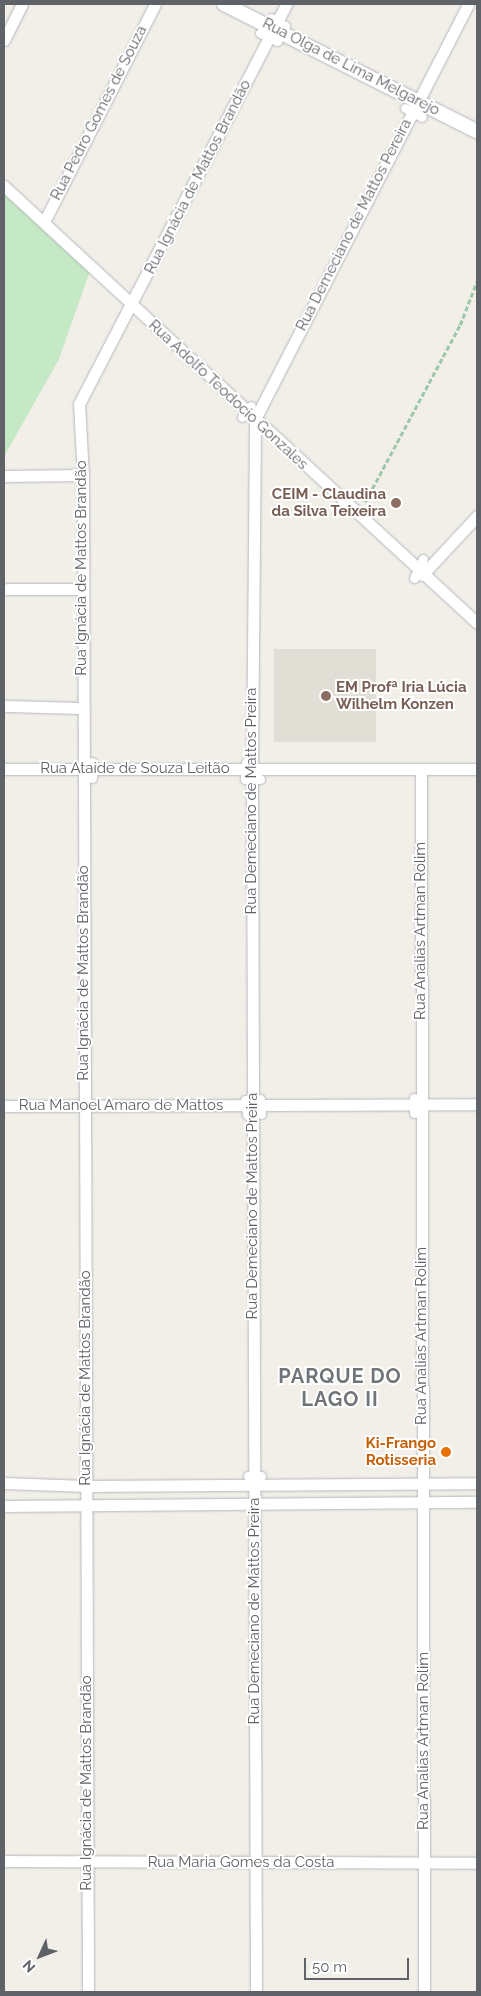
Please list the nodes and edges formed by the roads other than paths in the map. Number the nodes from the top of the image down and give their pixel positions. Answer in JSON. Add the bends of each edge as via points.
{"nodes":[{"id":1,"x":22,"y":4,"type":"edge"},
{"id":2,"x":155,"y":4,"type":"edge"},
{"id":3,"x":224,"y":4,"type":"edge"},
{"id":4,"x":286,"y":4,"type":"edge"},
{"id":5,"x":468,"y":4,"type":"edge"},
{"id":6,"x":272,"y":28,"type":"junction"},
{"id":7,"x":4,"y":40,"type":"edge"},
{"id":8,"x":413,"y":104,"type":"junction"},
{"id":9,"x":477,"y":131,"type":"edge"},
{"id":10,"x":4,"y":186,"type":"edge"},
{"id":11,"x":44,"y":222,"type":"junction"},
{"id":12,"x":132,"y":306,"type":"junction"},
{"id":13,"x":249,"y":414,"type":"junction"},
{"id":14,"x":83,"y":475,"type":"junction"},
{"id":15,"x":5,"y":476,"type":"dead end"},
{"id":16,"x":477,"y":516,"type":"edge"},
{"id":17,"x":423,"y":559,"type":"dead end"},
{"id":18,"x":418,"y":575,"type":"junction"},
{"id":19,"x":7,"y":589,"type":"dead end"},
{"id":20,"x":83,"y":589,"type":"junction"},
{"id":21,"x":477,"y":623,"type":"edge"},
{"id":22,"x":4,"y":706,"type":"edge"},
{"id":23,"x":83,"y":708,"type":"junction"},
{"id":24,"x":4,"y":769,"type":"edge"},
{"id":25,"x":421,"y":769,"type":"junction"},
{"id":26,"x":477,"y":769,"type":"edge"},
{"id":27,"x":90,"y":770,"type":"junction"},
{"id":28,"x":251,"y":772,"type":"junction"},
{"id":29,"x":477,"y":1104,"type":"edge"},
{"id":30,"x":416,"y":1105,"type":"junction"},
{"id":31,"x":4,"y":1106,"type":"edge"},
{"id":32,"x":253,"y":1106,"type":"junction"},
{"id":33,"x":90,"y":1108,"type":"junction"},
{"id":34,"x":254,"y":1478,"type":"junction"},
{"id":35,"x":4,"y":1483,"type":"edge"},
{"id":36,"x":422,"y":1484,"type":"junction"},
{"id":37,"x":477,"y":1484,"type":"edge"},
{"id":38,"x":86,"y":1486,"type":"junction"},
{"id":39,"x":422,"y":1502,"type":"junction"},
{"id":40,"x":477,"y":1502,"type":"edge"},
{"id":41,"x":254,"y":1505,"type":"junction"},
{"id":42,"x":4,"y":1506,"type":"edge"},
{"id":43,"x":86,"y":1506,"type":"junction"},
{"id":44,"x":4,"y":1861,"type":"edge"},
{"id":45,"x":88,"y":1862,"type":"junction"},
{"id":46,"x":256,"y":1863,"type":"junction"},
{"id":47,"x":477,"y":1863,"type":"edge"},
{"id":48,"x":424,"y":1864,"type":"junction"},
{"id":49,"x":88,"y":1992,"type":"edge"},
{"id":50,"x":256,"y":1992,"type":"edge"},
{"id":51,"x":424,"y":1992,"type":"edge"}],
"edges":[{"from":1,"to":7,"type":"street"},
{"from":2,"to":11,"type":"street","name":"Rua Pedro Gomes de Souza"},
{"from":3,"to":6,"type":"street","name":"Rua Olga de Lima Melgarejo"},
{"from":4,"to":6,"type":"street","name":"Rua Ignácia de Mattos Brandão"},
{"from":5,"to":8,"type":"street","name":"Rua Demeciano de Mattos Pereira"},
{"from":6,"to":8,"type":"street","name":"Rua Olga de Lima Melgarejo"},
{"from":6,"to":12,"type":"street","name":"Rua Ignácia de Mattos Brandão"},
{"from":8,"to":9,"type":"street","name":"Rua Olga de Lima Melgarejo"},
{"from":8,"to":13,"type":"street","name":"Rua Demeciano de Mattos Pereira"},
{"from":10,"to":11,"type":"street","name":"Rua Adolfo Teodocio Gonzales"},
{"from":11,"to":12,"type":"street","name":"Rua Adolfo Teodocio Gonzales"},
{"from":12,"to":13,"type":"street","name":"Rua Adolfo Teodocio Gonzales"},
{"from":12,"to":14,"type":"street","name":"Rua Ignácia de Mattos Brandão","via":[[79,404]]},
{"from":13,"to":18,"type":"street","name":"Rua Adolfo Teodocio Gonzales"},
{"from":13,"to":28,"type":"street","name":"Rua Demeciano de Mattos Preira"},
{"from":14,"to":15,"type":"street"},
{"from":14,"to":20,"type":"street","name":"Rua Ignácia de Mattos Brandão"},
{"from":16,"to":18,"type":"street"},
{"from":17,"to":18,"type":"street"},
{"from":18,"to":21,"type":"street","name":"Rua Adolfo Teodocio Gonzales"},
{"from":19,"to":20,"type":"street"},
{"from":20,"to":23,"type":"street","name":"Rua Ignácia de Mattos Brandão"},
{"from":22,"to":23,"type":"street"},
{"from":23,"to":27,"type":"street","name":"Rua Ignácia de Mattos Brandão"},
{"from":24,"to":27,"type":"street","name":"Rua Ataide de Souza Leitão"},
{"from":25,"to":26,"type":"street","name":"Rua Ataide de Souza Leitão"},
{"from":25,"to":28,"type":"street","name":"Rua Ataide de Souza Leitão"},
{"from":25,"to":30,"type":"street","name":"Rua Analias Artman Rolim"},
{"from":27,"to":28,"type":"street","name":"Rua Ataide de Souza Leitão"},
{"from":27,"to":33,"type":"street","name":"Rua Ignácia de Mattos Brandão"},
{"from":28,"to":32,"type":"street","name":"Rua Demeciano de Mattos Preira"},
{"from":29,"to":30,"type":"street","name":"Rua Manoel Amaro de Mattos"},
{"from":30,"to":32,"type":"street","name":"Rua Manoel Amaro de Mattos"},
{"from":30,"to":36,"type":"street","name":"Rua Analias Artman Rolim"},
{"from":31,"to":33,"type":"street","name":"Rua Manoel Amaro de Mattos"},
{"from":32,"to":33,"type":"street","name":"Rua Manoel Amaro de Mattos"},
{"from":32,"to":34,"type":"street","name":"Rua Demeciano de Mattos Preira"},
{"from":33,"to":38,"type":"street","name":"Rua Ignácia de Mattos Brandão"},
{"from":34,"to":36,"type":"street"},
{"from":34,"to":38,"type":"street"},
{"from":34,"to":41,"type":"street","name":"Rua Demeciano de Mattos Preira"},
{"from":35,"to":38,"type":"street"},
{"from":36,"to":37,"type":"street"},
{"from":36,"to":39,"type":"street","name":"Rua Analias Artman Rolim"},
{"from":38,"to":43,"type":"street","name":"Rua Ignácia de Mattos Brandão"},
{"from":39,"to":40,"type":"street"},
{"from":39,"to":41,"type":"street"},
{"from":39,"to":48,"type":"street","name":"Rua Analias Artman Rolim"},
{"from":41,"to":43,"type":"street"},
{"from":41,"to":46,"type":"street","name":"Rua Demeciano de Mattos Preira"},
{"from":42,"to":43,"type":"street"},
{"from":43,"to":45,"type":"street","name":"Rua Ignácia de Mattos Brandão"},
{"from":44,"to":45,"type":"street","name":"Rua Maria Gomes da Costa"},
{"from":45,"to":46,"type":"street","name":"Rua Maria Gomes da Costa"},
{"from":45,"to":49,"type":"street","name":"Rua Ignácia de Mattos Brandão"},
{"from":46,"to":48,"type":"street","name":"Rua Maria Gomes da Costa"},
{"from":46,"to":50,"type":"street","name":"Rua Demeciano de Mattos Preira"},
{"from":47,"to":48,"type":"street","name":"Rua Maria Gomes da Costa"},
{"from":48,"to":51,"type":"street","name":"Rua Analias Artman Rolim"}]}
